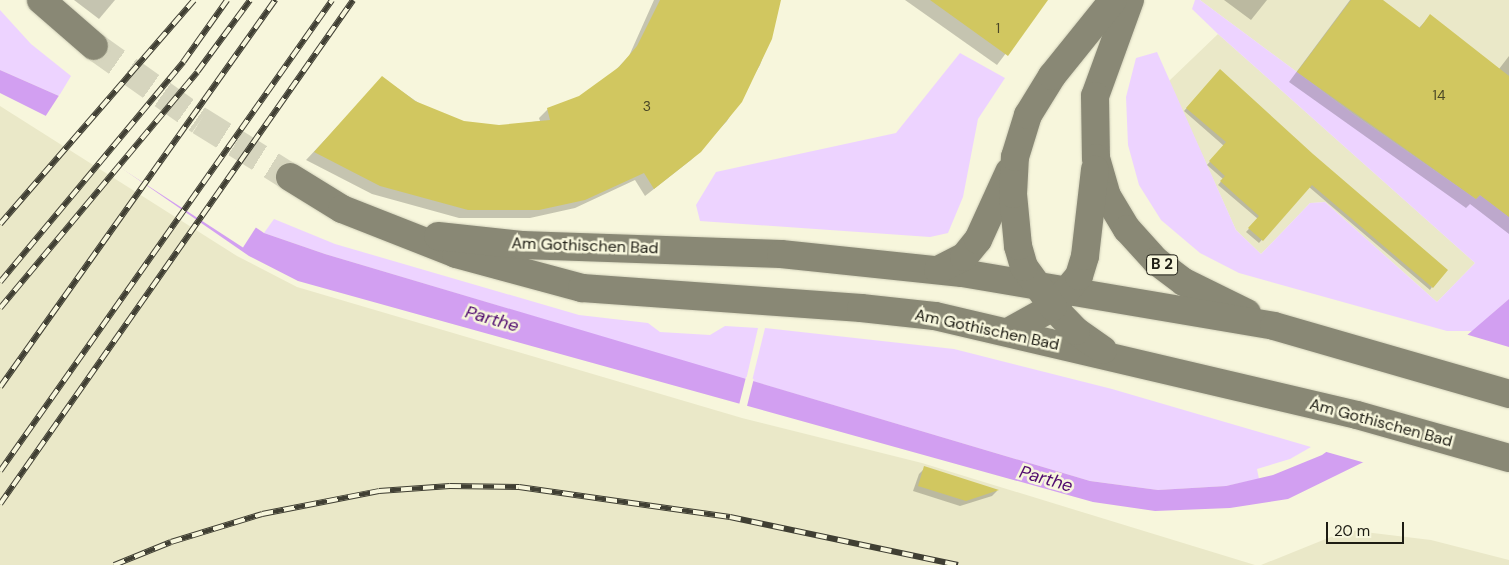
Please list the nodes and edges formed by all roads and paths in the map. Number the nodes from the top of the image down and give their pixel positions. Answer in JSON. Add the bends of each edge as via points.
{"nodes":[{"id":1,"x":41,"y":0,"type":"edge"},
{"id":2,"x":1113,"y":0,"type":"edge"},
{"id":3,"x":1130,"y":0,"type":"edge"},
{"id":4,"x":94,"y":46,"type":"tunnel mouth"},
{"id":5,"x":1015,"y":157,"type":"junction"},
{"id":6,"x":1096,"y":158,"type":"junction"},
{"id":7,"x":290,"y":177,"type":"tunnel mouth"},
{"id":8,"x":401,"y":233,"type":"junction"},
{"id":9,"x":938,"y":270,"type":"junction"},
{"id":10,"x":1053,"y":295,"type":"junction"},
{"id":11,"x":1274,"y":326,"type":"junction"},
{"id":12,"x":1008,"y":332,"type":"junction"},
{"id":13,"x":1123,"y":360,"type":"junction"},
{"id":14,"x":1499,"y":391,"type":"edge"},
{"id":15,"x":1509,"y":458,"type":"edge"}],
"edges":[{"from":1,"to":4,"type":"main road"},
{"from":2,"to":5,"type":"main road","via":[[1038,96]]},
{"from":3,"to":6,"type":"main road","number":"B 2","via":[[1095,96]]},
{"from":5,"to":9,"type":"main road","via":[[978,240],[964,258]]},
{"from":5,"to":10,"type":"main road","via":[[1013,194],[1018,246],[1024,267]]},
{"from":6,"to":10,"type":"main road","via":[[1083,265]]},
{"from":6,"to":11,"type":"main road","number":"B 2","via":[[1107,196],[1142,248],[1184,282]]},
{"from":7,"to":8,"type":"main road","name":"Am Gothischen Bad","via":[[342,209]]},
{"from":8,"to":9,"type":"main road","name":"Am Gothischen Bad","via":[[522,244],[781,254]]},
{"from":8,"to":12,"type":"main road","name":"Am Gothischen Bad","via":[[506,270],[582,288],[861,308],[935,316]]},
{"from":9,"to":10,"type":"main road","name":"Am Gothischen Bad"},
{"from":10,"to":11,"type":"main road","name":"Am Gothischen Bad"},
{"from":10,"to":12,"type":"main road"},
{"from":10,"to":13,"type":"main road","via":[[1090,342]]},
{"from":11,"to":14,"type":"main road","name":"Am Gothischen Bad","number":"B 2"},
{"from":12,"to":13,"type":"main road","name":"Am Gothischen Bad"},
{"from":13,"to":15,"type":"main road","name":"Am Gothischen Bad","via":[[1357,415]]}]}
